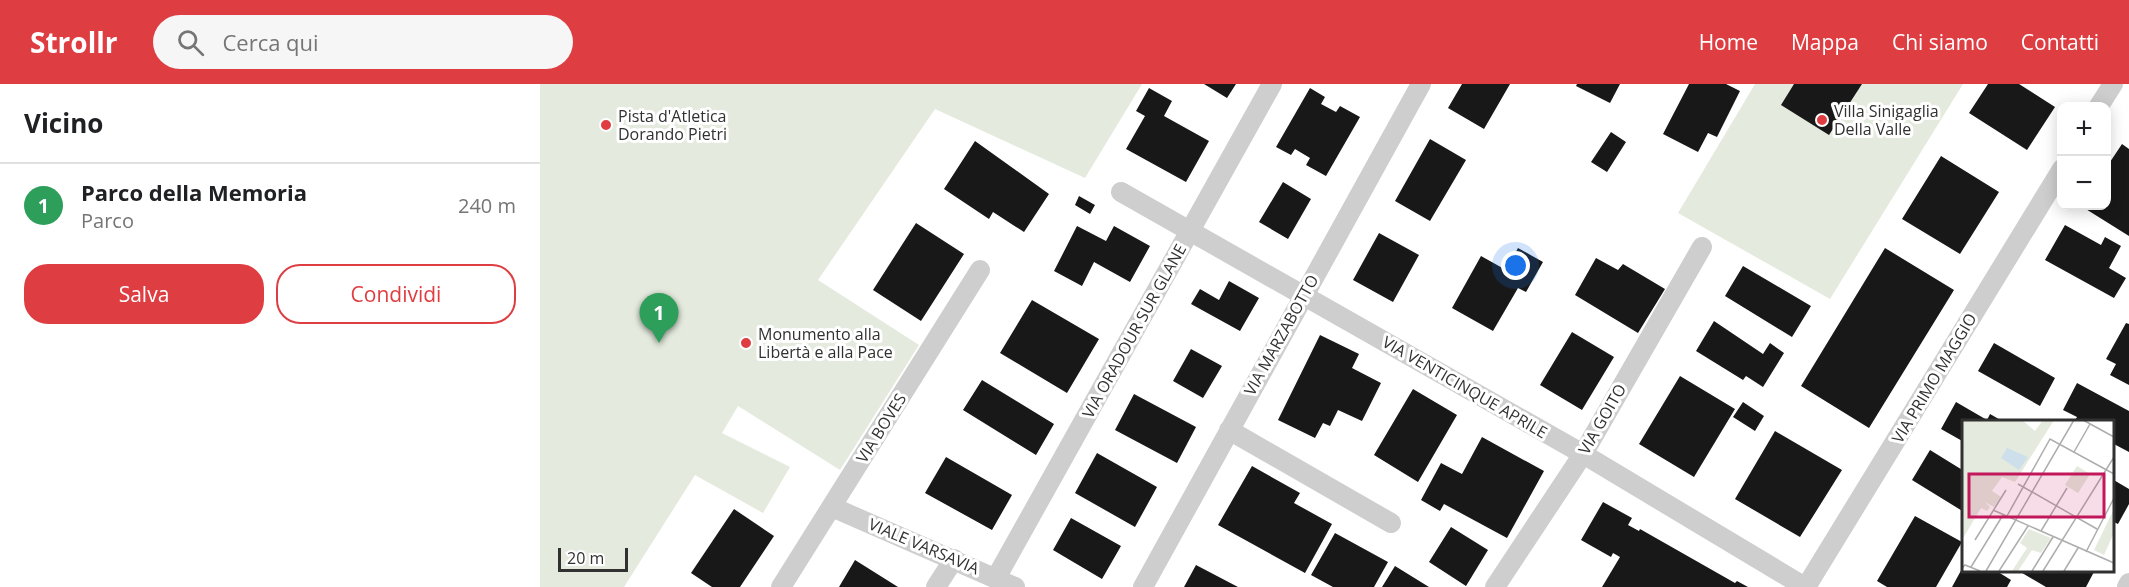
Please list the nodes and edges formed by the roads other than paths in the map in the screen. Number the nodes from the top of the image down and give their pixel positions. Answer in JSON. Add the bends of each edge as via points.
{"nodes":[{"id":1,"x":1272,"y":84,"type":"edge"},
{"id":2,"x":1422,"y":84,"type":"edge"},
{"id":3,"x":2113,"y":84,"type":"edge"},
{"id":4,"x":2102,"y":102,"type":"edge"},
{"id":5,"x":2057,"y":176,"type":"edge"},
{"id":6,"x":1121,"y":192,"type":"dead end"},
{"id":7,"x":1191,"y":231,"type":"junction"},
{"id":8,"x":1702,"y":247,"type":"dead end"},
{"id":9,"x":980,"y":270,"type":"dead end"},
{"id":10,"x":1303,"y":294,"type":"junction"},
{"id":11,"x":1229,"y":430,"type":"junction"},
{"id":12,"x":1583,"y":454,"type":"junction"},
{"id":13,"x":832,"y":507,"type":"junction"},
{"id":14,"x":1391,"y":523,"type":"dead end"},
{"id":15,"x":954,"y":559,"type":"junction"},
{"id":16,"x":996,"y":578,"type":"junction"},
{"id":17,"x":781,"y":587,"type":"edge"},
{"id":18,"x":936,"y":587,"type":"edge"},
{"id":19,"x":1015,"y":587,"type":"edge"},
{"id":20,"x":1143,"y":587,"type":"edge"},
{"id":21,"x":1495,"y":587,"type":"edge"},
{"id":22,"x":1805,"y":587,"type":"edge"}],
"edges":[{"from":1,"to":7,"type":"street","name":"VIA ORADOUR SUR GLANE"},
{"from":2,"to":10,"type":"street","name":"VIA MARZABOTTO"},
{"from":3,"to":4,"type":"street"},
{"from":5,"to":22,"type":"street","name":"VIA PRIMO MAGGIO"},
{"from":6,"to":7,"type":"street","name":"VIA VENTICINQUE APRILE"},
{"from":7,"to":10,"type":"street","name":"VIA VENTICINQUE APRILE"},
{"from":7,"to":16,"type":"street","name":"VIA ORADOUR SUR GLANE"},
{"from":8,"to":12,"type":"street","name":"VIA GOITO"},
{"from":9,"to":13,"type":"street","name":"VIA BOVES"},
{"from":10,"to":11,"type":"street","name":"VIA MARZABOTTO"},
{"from":10,"to":12,"type":"street","name":"VIA VENTICINQUE APRILE"},
{"from":11,"to":14,"type":"street"},
{"from":11,"to":20,"type":"street","name":"VIA MARZABOTTO"},
{"from":12,"to":21,"type":"street","name":"VIA GOITO"},
{"from":12,"to":22,"type":"street","name":"VIA VENTICINQUE APRILE"},
{"from":13,"to":15,"type":"street","name":"VIALE VARSAVIA"},
{"from":13,"to":17,"type":"street","name":"VIA BOVES"},
{"from":15,"to":16,"type":"street","name":"VIALE VARSAVIA"},
{"from":15,"to":18,"type":"street"},
{"from":16,"to":19,"type":"street","name":"VIALE VARSAVIA"}]}
